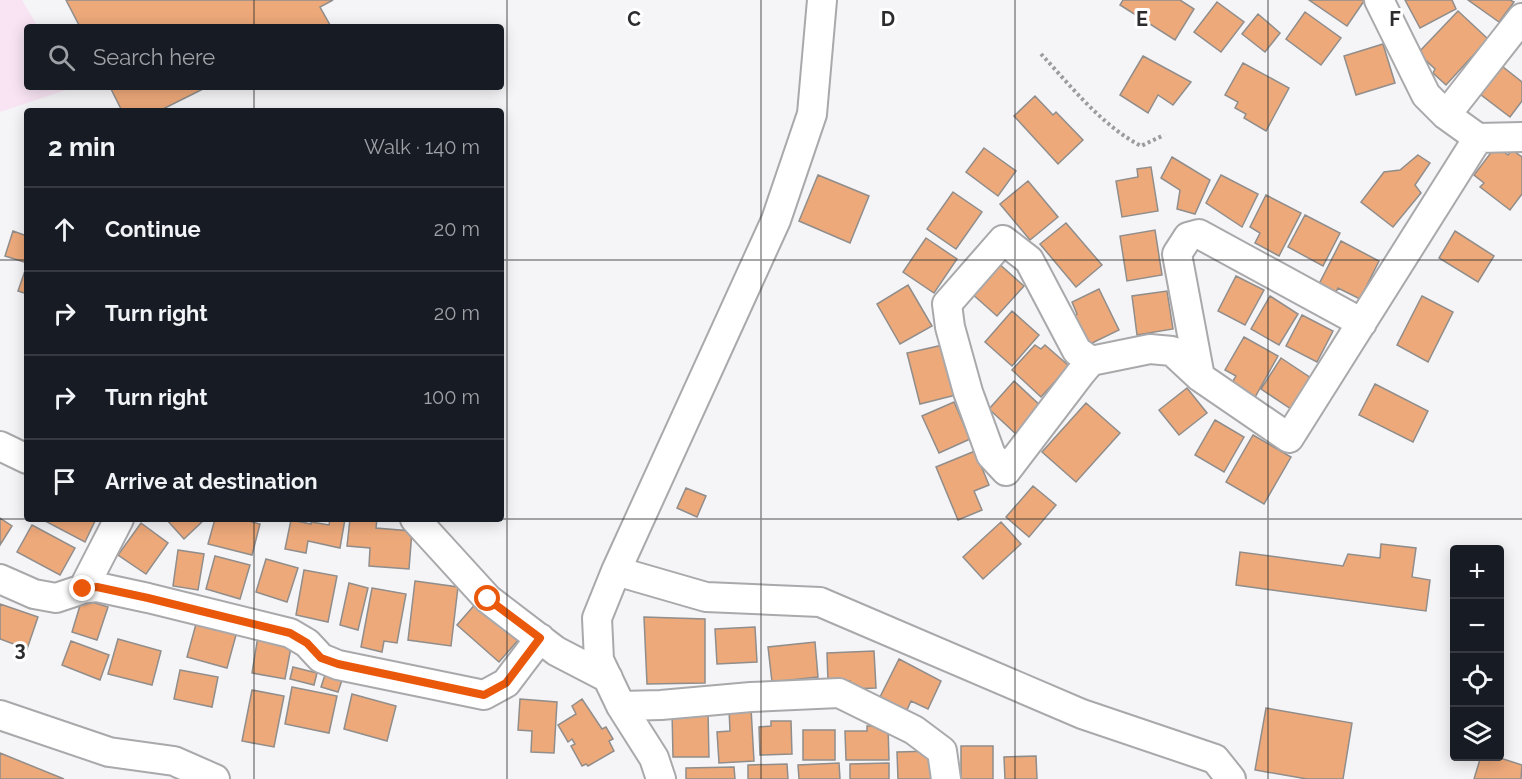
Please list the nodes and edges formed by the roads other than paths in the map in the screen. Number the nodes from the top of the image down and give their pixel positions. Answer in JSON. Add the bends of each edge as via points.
{"nodes":[{"id":1,"x":822,"y":0,"type":"edge"},
{"id":2,"x":1379,"y":0,"type":"edge"},
{"id":3,"x":1522,"y":18,"type":"edge"},
{"id":4,"x":1446,"y":115,"type":"junction"},
{"id":5,"x":1522,"y":137,"type":"edge"},
{"id":6,"x":1478,"y":138,"type":"junction"},
{"id":7,"x":1362,"y":323,"type":"junction"},
{"id":8,"x":1091,"y":362,"type":"junction"},
{"id":9,"x":1200,"y":377,"type":"junction"},
{"id":10,"x":0,"y":446,"type":"edge"},
{"id":11,"x":24,"y":458,"type":"edge"},
{"id":12,"x":117,"y":522,"type":"edge"},
{"id":13,"x":418,"y":522,"type":"edge"},
{"id":14,"x":616,"y":571,"type":"junction"},
{"id":15,"x":0,"y":579,"type":"edge"},
{"id":16,"x":83,"y":589,"type":"junction"},
{"id":17,"x":540,"y":638,"type":"junction"},
{"id":18,"x":608,"y":678,"type":"junction"},
{"id":19,"x":621,"y":706,"type":"junction"},
{"id":20,"x":0,"y":715,"type":"edge"},
{"id":21,"x":214,"y":779,"type":"edge"},
{"id":22,"x":661,"y":779,"type":"edge"},
{"id":23,"x":946,"y":779,"type":"edge"},
{"id":24,"x":1231,"y":779,"type":"edge"}],
"edges":[{"from":1,"to":14,"type":"street","via":[[812,114],[776,220]]},
{"from":2,"to":4,"type":"street","via":[[1426,95]]},
{"from":3,"to":4,"type":"street"},
{"from":4,"to":6,"type":"street"},
{"from":5,"to":6,"type":"street"},
{"from":6,"to":7,"type":"street"},
{"from":7,"to":9,"type":"street","via":[[1289,438]]},
{"from":7,"to":9,"type":"street","via":[[1199,234],[1188,237],[1177,254]]},
{"from":8,"to":8,"type":"street","via":[[1006,471],[991,455],[968,392],[947,304],[1003,240],[1029,260],[1077,351]]},
{"from":8,"to":9,"type":"street","via":[[1150,349],[1172,351]]},
{"from":10,"to":11,"type":"street"},
{"from":12,"to":16,"type":"street"},
{"from":13,"to":17,"type":"street","via":[[488,599]]},
{"from":14,"to":18,"type":"street","via":[[597,618],[599,660]]},
{"from":14,"to":24,"type":"street","via":[[706,597],[820,602],[1082,714],[1215,759]]},
{"from":15,"to":16,"type":"street","via":[[34,594],[56,598]]},
{"from":16,"to":17,"type":"street","via":[[118,591],[290,633],[321,658],[338,664],[484,695],[506,683]]},
{"from":17,"to":18,"type":"street","via":[[556,651]]},
{"from":18,"to":19,"type":"street"},
{"from":19,"to":22,"type":"street","via":[[654,758]]},
{"from":19,"to":23,"type":"street","via":[[839,693],[914,730],[942,751]]},
{"from":20,"to":21,"type":"street","via":[[109,752],[174,761]]}]}
